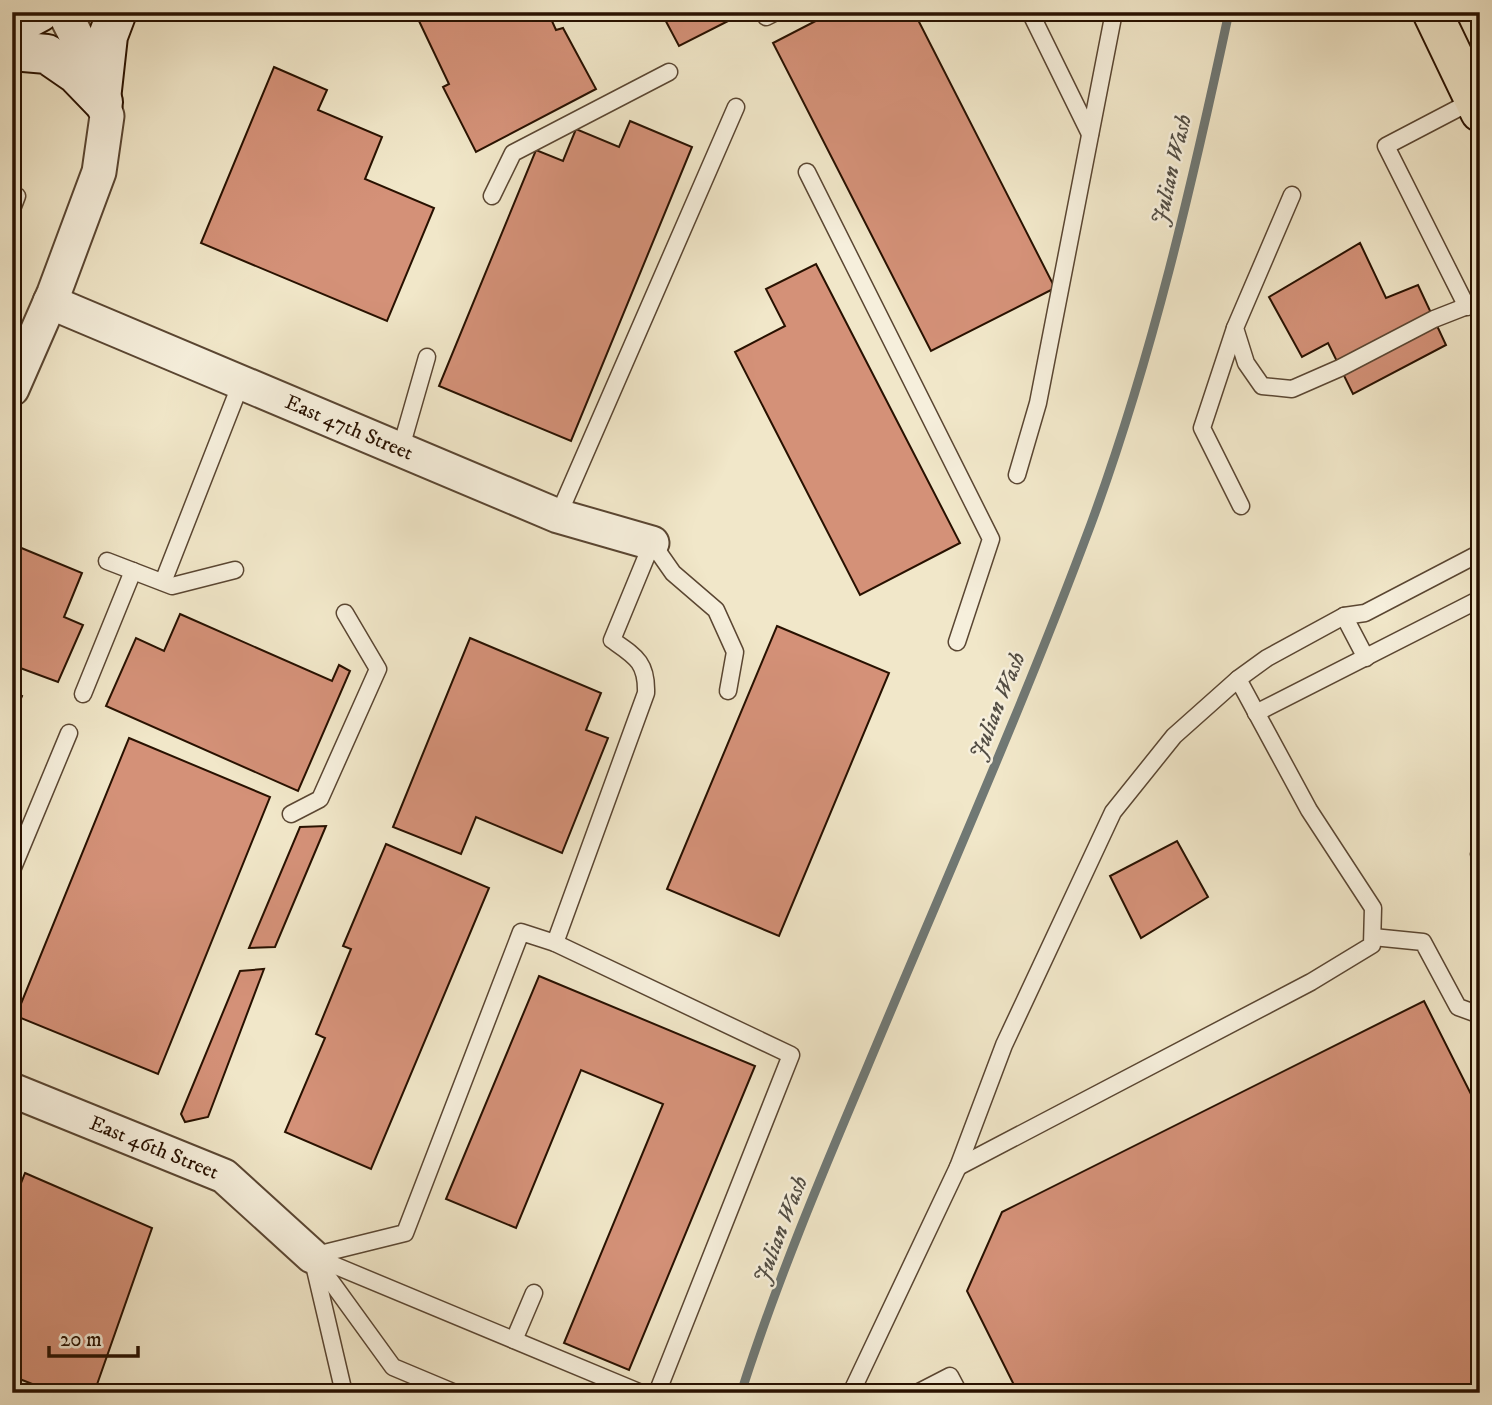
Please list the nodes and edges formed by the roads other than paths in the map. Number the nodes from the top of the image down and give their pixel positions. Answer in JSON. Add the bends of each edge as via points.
{"nodes":[{"id":1,"x":40,"y":12,"type":"edge"},
{"id":2,"x":64,"y":12,"type":"edge"},
{"id":3,"x":117,"y":12,"type":"edge"},
{"id":4,"x":1030,"y":12,"type":"edge"},
{"id":5,"x":1114,"y":12,"type":"edge"},
{"id":6,"x":1432,"y":12,"type":"edge"},
{"id":7,"x":12,"y":27,"type":"edge"},
{"id":8,"x":12,"y":51,"type":"edge"},
{"id":9,"x":669,"y":72,"type":"dead end"},
{"id":10,"x":102,"y":100,"type":"junction"},
{"id":11,"x":1477,"y":106,"type":"edge"},
{"id":12,"x":736,"y":107,"type":"dead end"},
{"id":13,"x":1090,"y":134,"type":"junction"},
{"id":14,"x":807,"y":172,"type":"dead end"},
{"id":15,"x":1292,"y":195,"type":"dead end"},
{"id":16,"x":492,"y":196,"type":"dead end"},
{"id":17,"x":50,"y":302,"type":"junction"},
{"id":18,"x":1473,"y":304,"type":"edge"},
{"id":19,"x":1235,"y":328,"type":"junction"},
{"id":20,"x":427,"y":357,"type":"dead end"},
{"id":21,"x":16,"y":371,"type":"edge"},
{"id":22,"x":241,"y":383,"type":"junction"},
{"id":23,"x":400,"y":451,"type":"junction"},
{"id":24,"x":1017,"y":475,"type":"dead end"},
{"id":25,"x":1241,"y":506,"type":"dead end"},
{"id":26,"x":558,"y":516,"type":"junction"},
{"id":27,"x":652,"y":543,"type":"junction"},
{"id":28,"x":1480,"y":553,"type":"edge"},
{"id":29,"x":107,"y":561,"type":"dead end"},
{"id":30,"x":236,"y":570,"type":"dead end"},
{"id":31,"x":132,"y":571,"type":"junction"},
{"id":32,"x":167,"y":584,"type":"junction"},
{"id":33,"x":1480,"y":599,"type":"edge"},
{"id":34,"x":345,"y":613,"type":"dead end"},
{"id":35,"x":1344,"y":616,"type":"junction"},
{"id":36,"x":957,"y":642,"type":"dead end"},
{"id":37,"x":1366,"y":658,"type":"junction"},
{"id":38,"x":1238,"y":679,"type":"junction"},
{"id":39,"x":729,"y":691,"type":"dead end"},
{"id":40,"x":83,"y":694,"type":"dead end"},
{"id":41,"x":1256,"y":713,"type":"junction"},
{"id":42,"x":69,"y":733,"type":"dead end"},
{"id":43,"x":291,"y":814,"type":"dead end"},
{"id":44,"x":12,"y":870,"type":"edge"},
{"id":45,"x":1373,"y":937,"type":"junction"},
{"id":46,"x":555,"y":943,"type":"junction"},
{"id":47,"x":1480,"y":1015,"type":"edge"},
{"id":48,"x":12,"y":1090,"type":"edge"},
{"id":49,"x":958,"y":1167,"type":"junction"},
{"id":50,"x":312,"y":1256,"type":"junction"},
{"id":51,"x":534,"y":1293,"type":"dead end"},
{"id":52,"x":514,"y":1340,"type":"junction"},
{"id":53,"x":344,"y":1393,"type":"edge"},
{"id":54,"x":455,"y":1393,"type":"edge"},
{"id":55,"x":641,"y":1393,"type":"edge"},
{"id":56,"x":657,"y":1393,"type":"edge"},
{"id":57,"x":851,"y":1393,"type":"edge"},
{"id":58,"x":917,"y":1393,"type":"edge"},
{"id":59,"x":959,"y":1393,"type":"edge"}],
"edges":[{"from":1,"to":7,"type":"main road"},
{"from":2,"to":10,"type":"street","via":[[89,61]]},
{"from":3,"to":10,"type":"main road","via":[[108,36]]},
{"from":4,"to":13,"type":"lane"},
{"from":5,"to":13,"type":"lane"},
{"from":6,"to":11,"type":"main road"},
{"from":8,"to":10,"type":"main road","via":[[47,54]]},
{"from":9,"to":16,"type":"lane","via":[[513,153]]},
{"from":10,"to":17,"type":"street","via":[[107,116],[99,172]]},
{"from":11,"to":18,"type":"lane","via":[[1386,146]]},
{"from":12,"to":26,"type":"lane"},
{"from":13,"to":24,"type":"lane","via":[[1038,403]]},
{"from":14,"to":36,"type":"lane","via":[[991,539]]},
{"from":15,"to":19,"type":"lane"},
{"from":17,"to":21,"type":"street"},
{"from":17,"to":22,"type":"street","name":"East 47th Street"},
{"from":18,"to":19,"type":"lane","via":[[1292,389],[1262,386],[1246,363]]},
{"from":19,"to":25,"type":"lane","via":[[1202,428]]},
{"from":20,"to":23,"type":"lane"},
{"from":22,"to":23,"type":"street","name":"East 47th Street"},
{"from":22,"to":32,"type":"lane"},
{"from":23,"to":26,"type":"street","name":"East 47th Street"},
{"from":26,"to":27,"type":"street","name":"East 47th Street"},
{"from":27,"to":39,"type":"lane","via":[[673,573],[716,610],[735,652]]},
{"from":27,"to":46,"type":"lane","via":[[612,640],[634,655],[647,673],[646,692]]},
{"from":28,"to":35,"type":"lane","via":[[1365,613]]},
{"from":29,"to":31,"type":"lane"},
{"from":30,"to":32,"type":"lane"},
{"from":31,"to":32,"type":"lane"},
{"from":31,"to":40,"type":"lane"},
{"from":33,"to":37,"type":"lane"},
{"from":34,"to":43,"type":"lane","via":[[378,669],[320,799]]},
{"from":35,"to":37,"type":"lane"},
{"from":35,"to":38,"type":"lane","via":[[1279,650]]},
{"from":37,"to":41,"type":"lane"},
{"from":38,"to":41,"type":"lane"},
{"from":38,"to":49,"type":"lane","via":[[1174,736],[1114,812],[1004,1045]]},
{"from":41,"to":45,"type":"lane","via":[[1309,810],[1373,908]]},
{"from":42,"to":44,"type":"lane"},
{"from":45,"to":47,"type":"lane","via":[[1423,942],[1458,1007]]},
{"from":45,"to":49,"type":"lane","via":[[1373,945],[1311,982]]},
{"from":46,"to":50,"type":"lane","via":[[521,933],[405,1233]]},
{"from":46,"to":56,"type":"lane","via":[[791,1055]]},
{"from":48,"to":50,"type":"street","name":"East 46th Street","via":[[224,1176]]},
{"from":49,"to":57,"type":"lane"},
{"from":50,"to":52,"type":"lane"},
{"from":50,"to":53,"type":"lane"},
{"from":50,"to":54,"type":"lane","via":[[393,1367]]},
{"from":51,"to":52,"type":"lane"},
{"from":52,"to":55,"type":"lane"},
{"from":58,"to":59,"type":"lane","via":[[950,1376]]}]}
